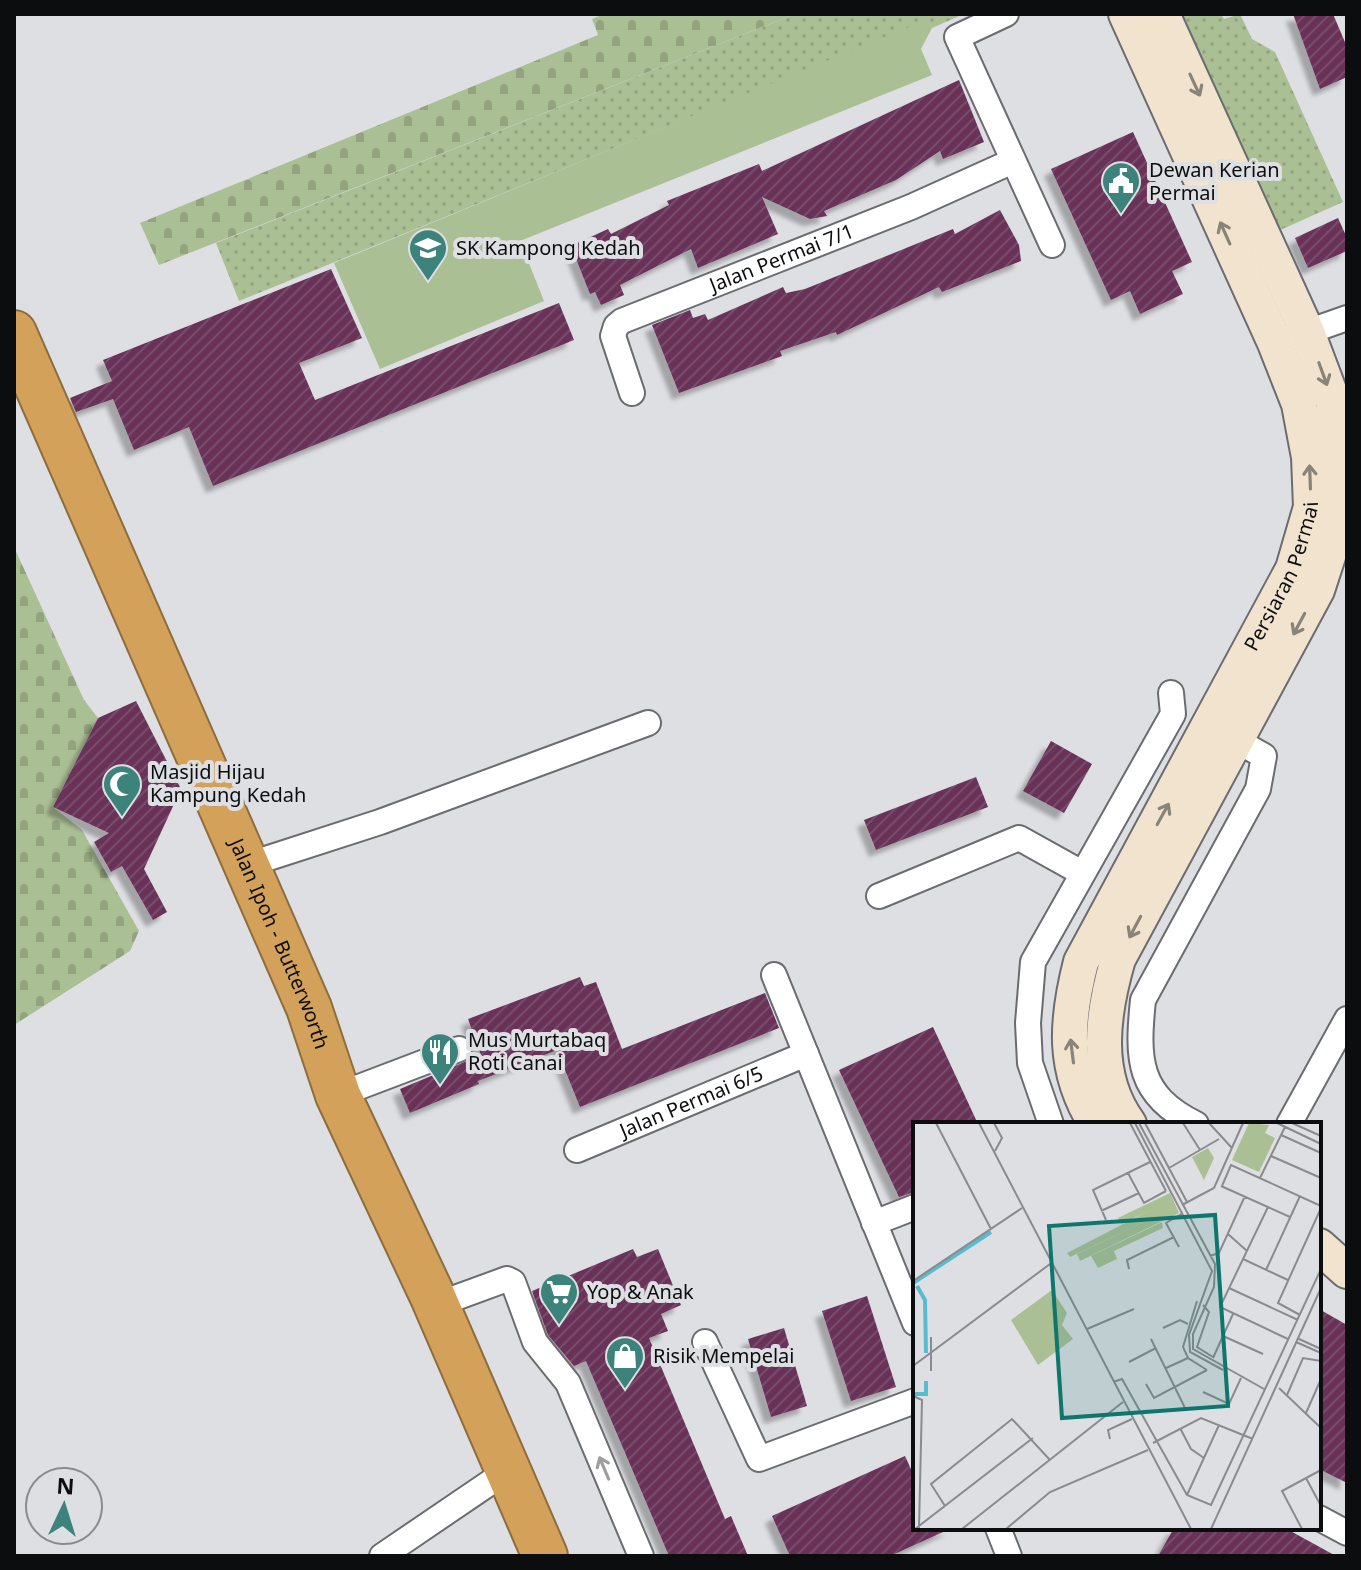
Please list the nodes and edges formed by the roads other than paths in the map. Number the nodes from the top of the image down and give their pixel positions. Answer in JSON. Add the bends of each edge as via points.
{"nodes":[{"id":1,"x":1006,"y":14,"type":"edge"},
{"id":2,"x":1126,"y":14,"type":"edge"},
{"id":3,"x":1162,"y":14,"type":"edge"},
{"id":4,"x":1013,"y":161,"type":"junction"},
{"id":5,"x":1052,"y":245,"type":"dead end"},
{"id":6,"x":1347,"y":318,"type":"edge"},
{"id":7,"x":1307,"y":332,"type":"junction"},
{"id":8,"x":14,"y":333,"type":"edge"},
{"id":9,"x":1275,"y":343,"type":"junction"},
{"id":10,"x":632,"y":393,"type":"dead end"},
{"id":11,"x":1171,"y":693,"type":"dead end"},
{"id":12,"x":648,"y":723,"type":"dead end"},
{"id":13,"x":1224,"y":733,"type":"junction"},
{"id":14,"x":247,"y":865,"type":"junction"},
{"id":15,"x":1082,"y":873,"type":"junction"},
{"id":16,"x":879,"y":896,"type":"dead end"},
{"id":17,"x":774,"y":975,"type":"dead end"},
{"id":18,"x":1347,"y":1019,"type":"edge"},
{"id":19,"x":459,"y":1049,"type":"dead end"},
{"id":20,"x":806,"y":1054,"type":"junction"},
{"id":21,"x":338,"y":1095,"type":"junction"},
{"id":22,"x":1050,"y":1122,"type":"edge"},
{"id":23,"x":1095,"y":1122,"type":"edge"},
{"id":24,"x":1128,"y":1122,"type":"edge"},
{"id":25,"x":1192,"y":1122,"type":"edge"},
{"id":26,"x":1290,"y":1122,"type":"edge"},
{"id":27,"x":577,"y":1150,"type":"dead end"},
{"id":28,"x":913,"y":1208,"type":"edge"},
{"id":29,"x":874,"y":1223,"type":"junction"},
{"id":30,"x":1321,"y":1249,"type":"edge"},
{"id":31,"x":1337,"y":1269,"type":"edge"},
{"id":32,"x":436,"y":1305,"type":"junction"},
{"id":33,"x":913,"y":1318,"type":"edge"},
{"id":34,"x":705,"y":1342,"type":"dead end"},
{"id":35,"x":913,"y":1402,"type":"edge"},
{"id":36,"x":507,"y":1471,"type":"junction"},
{"id":37,"x":1321,"y":1519,"type":"edge"},
{"id":38,"x":999,"y":1530,"type":"edge"},
{"id":39,"x":1347,"y":1533,"type":"edge"},
{"id":40,"x":638,"y":1548,"type":"edge"},
{"id":41,"x":382,"y":1556,"type":"edge"},
{"id":42,"x":545,"y":1556,"type":"edge"},
{"id":43,"x":1009,"y":1556,"type":"edge"}],
"edges":[{"from":1,"to":4,"type":"street","via":[[957,37]]},
{"from":9,"to":2,"type":"street","name":"Persiaran Permai","one_way":true},
{"from":3,"to":7,"type":"street","name":"Persiaran Permai","one_way":true},
{"from":4,"to":5,"type":"street"},
{"from":4,"to":10,"type":"street","name":"Jalan Permai 7/1","via":[[622,321],[613,336]]},
{"from":6,"to":7,"type":"street"},
{"from":7,"to":9,"type":"street"},
{"from":7,"to":13,"type":"street","name":"Persiaran Permai","one_way":true,"via":[[1333,401],[1338,438],[1332,544],[1317,590]]},
{"from":8,"to":14,"type":"highway","name":"Jalan Ipoh - Butterworth"},
{"from":13,"to":9,"type":"street","name":"Persiaran Permai","one_way":true,"via":[[1293,569],[1311,507],[1299,404]]},
{"from":11,"to":15,"type":"street","via":[[1173,714]]},
{"from":12,"to":14,"type":"street"},
{"from":23,"to":13,"type":"street","name":"Persiaran Permai","one_way":true,"via":[[1082,1101],[1071,1054],[1069,1011],[1081,962]]},
{"from":13,"to":24,"type":"street","name":"Persiaran Permai","one_way":true,"via":[[1118,959],[1107,999],[1103,1042],[1109,1085]]},
{"from":13,"to":25,"type":"street","via":[[1264,756],[1258,789],[1143,1000],[1141,1024],[1142,1066],[1152,1092]]},
{"from":14,"to":21,"type":"highway","name":"Jalan Ipoh - Butterworth","via":[[309,1008]]},
{"from":15,"to":16,"type":"street","via":[[1019,838]]},
{"from":15,"to":22,"type":"street","via":[[1033,962],[1030,1063]]},
{"from":17,"to":20,"type":"street"},
{"from":18,"to":26,"type":"street"},
{"from":19,"to":21,"type":"street"},
{"from":20,"to":27,"type":"street","name":"Jalan Permai 6/5"},
{"from":20,"to":29,"type":"street"},
{"from":21,"to":32,"type":"highway","name":"Jalan Ipoh - Butterworth"},
{"from":28,"to":29,"type":"street"},
{"from":29,"to":33,"type":"street"},
{"from":30,"to":31,"type":"street"},
{"from":32,"to":36,"type":"highway","name":"Jalan Ipoh - Butterworth"},
{"from":40,"to":32,"type":"street","one_way":true,"via":[[568,1383],[535,1342],[510,1280]]},
{"from":34,"to":35,"type":"street","via":[[759,1459]]},
{"from":36,"to":41,"type":"street"},
{"from":36,"to":42,"type":"highway","name":"Jalan Ipoh - Butterworth"},
{"from":37,"to":39,"type":"street"},
{"from":38,"to":43,"type":"street"}]}
